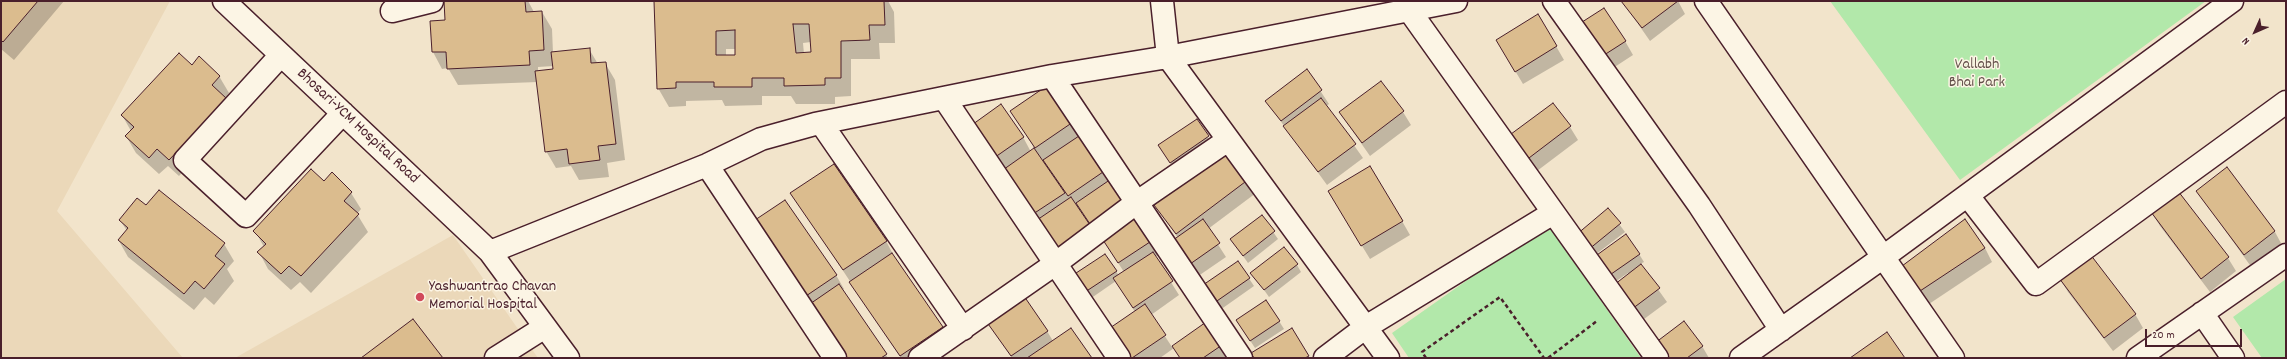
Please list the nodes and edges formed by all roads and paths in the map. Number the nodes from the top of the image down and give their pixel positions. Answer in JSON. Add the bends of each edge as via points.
{"nodes":[{"id":1,"x":224,"y":1,"type":"edge"},
{"id":2,"x":432,"y":1,"type":"edge"},
{"id":3,"x":1162,"y":1,"type":"edge"},
{"id":4,"x":1456,"y":1,"type":"edge"},
{"id":5,"x":1554,"y":1,"type":"edge"},
{"id":6,"x":1706,"y":1,"type":"edge"},
{"id":7,"x":2232,"y":1,"type":"edge"},
{"id":8,"x":1409,"y":10,"type":"junction"},
{"id":9,"x":392,"y":11,"type":"dead end"},
{"id":10,"x":281,"y":55,"type":"junction"},
{"id":11,"x":1168,"y":57,"type":"junction"},
{"id":12,"x":1052,"y":76,"type":"junction"},
{"id":13,"x":944,"y":98,"type":"junction"},
{"id":14,"x":2286,"y":102,"type":"edge"},
{"id":15,"x":343,"y":113,"type":"junction"},
{"id":16,"x":821,"y":123,"type":"junction"},
{"id":17,"x":1228,"y":140,"type":"junction"},
{"id":18,"x":707,"y":165,"type":"junction"},
{"id":19,"x":1968,"y":196,"type":"junction"},
{"id":20,"x":1136,"y":202,"type":"junction"},
{"id":21,"x":1553,"y":212,"type":"junction"},
{"id":22,"x":490,"y":252,"type":"junction"},
{"id":23,"x":2286,"y":254,"type":"edge"},
{"id":24,"x":1882,"y":258,"type":"junction"},
{"id":25,"x":1055,"y":264,"type":"junction"},
{"id":26,"x":1619,"y":305,"type":"junction"},
{"id":27,"x":2202,"y":313,"type":"junction"},
{"id":28,"x":545,"y":327,"type":"junction"},
{"id":29,"x":1366,"y":327,"type":"junction"},
{"id":30,"x":963,"y":329,"type":"junction"},
{"id":31,"x":1781,"y":330,"type":"junction"},
{"id":32,"x":496,"y":358,"type":"edge"},
{"id":33,"x":568,"y":358,"type":"edge"},
{"id":34,"x":835,"y":358,"type":"edge"},
{"id":35,"x":920,"y":358,"type":"edge"},
{"id":36,"x":1119,"y":358,"type":"edge"},
{"id":37,"x":1241,"y":358,"type":"edge"},
{"id":38,"x":1325,"y":358,"type":"edge"},
{"id":39,"x":1388,"y":358,"type":"edge"},
{"id":40,"x":1426,"y":358,"type":"edge"},
{"id":41,"x":1544,"y":358,"type":"edge"},
{"id":42,"x":1548,"y":358,"type":"edge"},
{"id":43,"x":1657,"y":358,"type":"edge"},
{"id":44,"x":1741,"y":358,"type":"edge"},
{"id":45,"x":1953,"y":358,"type":"edge"},
{"id":46,"x":2138,"y":358,"type":"edge"},
{"id":47,"x":2233,"y":358,"type":"edge"}],
"edges":[{"from":1,"to":10,"type":"street","name":"Bhosari-YCM Hospital Road"},
{"from":2,"to":9,"type":"street"},
{"from":3,"to":11,"type":"street"},
{"from":4,"to":8,"type":"street"},
{"from":5,"to":31,"type":"street","via":[[1699,205]]},
{"from":6,"to":24,"type":"street"},
{"from":7,"to":19,"type":"street"},
{"from":8,"to":11,"type":"street"},
{"from":8,"to":21,"type":"street"},
{"from":10,"to":15,"type":"street","name":"Bhosari-YCM Hospital Road"},
{"from":10,"to":15,"type":"street","via":[[184,160],[246,216]]},
{"from":11,"to":12,"type":"street"},
{"from":11,"to":17,"type":"street"},
{"from":12,"to":13,"type":"street"},
{"from":12,"to":20,"type":"street"},
{"from":13,"to":16,"type":"street"},
{"from":13,"to":25,"type":"street"},
{"from":14,"to":19,"type":"street","via":[[2036,284]]},
{"from":15,"to":22,"type":"street","name":"Bhosari-YCM Hospital Road"},
{"from":16,"to":18,"type":"street","via":[[761,139]]},
{"from":16,"to":30,"type":"street"},
{"from":17,"to":20,"type":"street"},
{"from":17,"to":29,"type":"street"},
{"from":18,"to":22,"type":"street"},
{"from":18,"to":34,"type":"street"},
{"from":19,"to":24,"type":"street"},
{"from":20,"to":25,"type":"street"},
{"from":20,"to":37,"type":"street"},
{"from":21,"to":26,"type":"street"},
{"from":21,"to":29,"type":"street"},
{"from":22,"to":28,"type":"street","name":"Bhosari-YCM Hospital Road"},
{"from":23,"to":27,"type":"street"},
{"from":24,"to":31,"type":"street"},
{"from":24,"to":45,"type":"street"},
{"from":25,"to":30,"type":"street"},
{"from":25,"to":36,"type":"street"},
{"from":26,"to":42,"type":"path"},
{"from":26,"to":43,"type":"street"},
{"from":27,"to":46,"type":"street"},
{"from":27,"to":47,"type":"street"},
{"from":28,"to":32,"type":"street"},
{"from":28,"to":33,"type":"street","name":"Bhosari-YCM Hospital Road"},
{"from":29,"to":38,"type":"street"},
{"from":29,"to":39,"type":"street"},
{"from":30,"to":35,"type":"street"},
{"from":31,"to":44,"type":"street"},
{"from":40,"to":41,"type":"path","via":[[1422,352],[1500,297]]}]}
